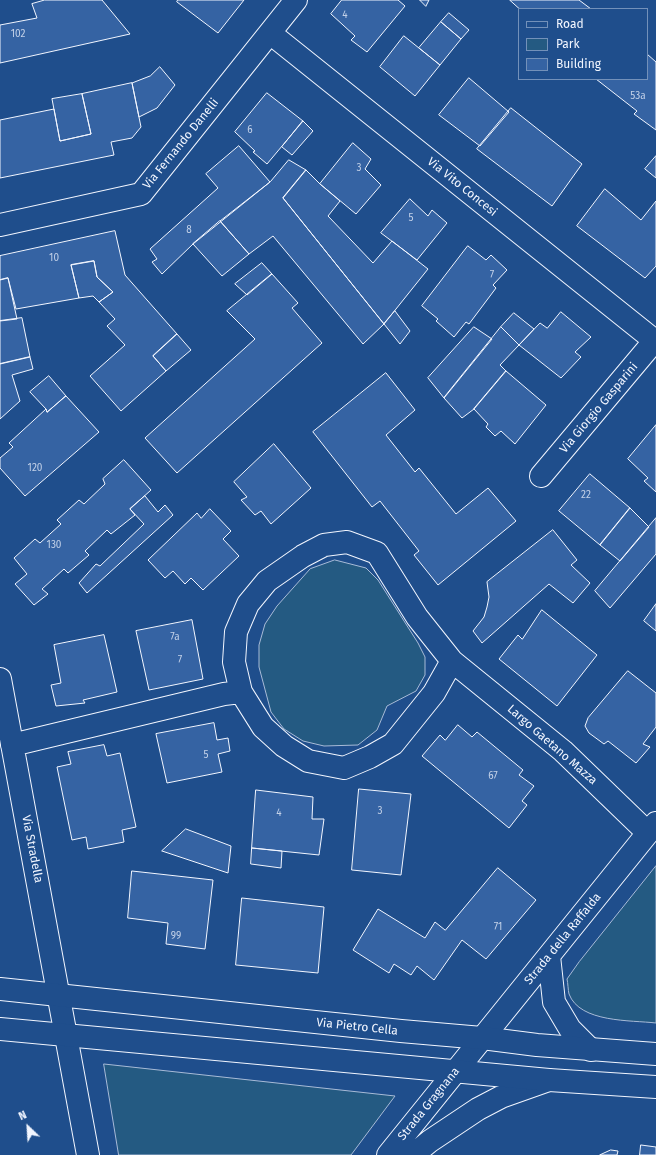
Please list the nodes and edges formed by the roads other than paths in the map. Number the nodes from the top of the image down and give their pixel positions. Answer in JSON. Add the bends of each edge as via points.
{"nodes":[{"id":1,"x":296,"y":0,"type":"edge"},
{"id":2,"x":270,"y":33,"type":"junction"},
{"id":3,"x":0,"y":225,"type":"edge"},
{"id":4,"x":656,"y":340,"type":"edge"},
{"id":5,"x":541,"y":476,"type":"dead end"},
{"id":6,"x":452,"y":661,"type":"junction"},
{"id":7,"x":0,"y":679,"type":"edge"},
{"id":8,"x":242,"y":692,"type":"junction"},
{"id":9,"x":12,"y":744,"type":"junction"},
{"id":10,"x":652,"y":828,"type":"edge"},
{"id":11,"x":549,"y":956,"type":"junction"},
{"id":12,"x":0,"y":989,"type":"edge"},
{"id":13,"x":59,"y":995,"type":"junction"},
{"id":14,"x":64,"y":1027,"type":"junction"},
{"id":15,"x":0,"y":1029,"type":"edge"},
{"id":16,"x":476,"y":1046,"type":"junction"},
{"id":17,"x":591,"y":1050,"type":"junction"},
{"id":18,"x":656,"y":1054,"type":"edge"},
{"id":19,"x":456,"y":1071,"type":"junction"},
{"id":20,"x":549,"y":1080,"type":"junction"},
{"id":21,"x":656,"y":1087,"type":"edge"},
{"id":22,"x":88,"y":1155,"type":"edge"},
{"id":23,"x":388,"y":1155,"type":"edge"},
{"id":24,"x":412,"y":1155,"type":"edge"}],
"edges":[{"from":1,"to":2,"type":"street","name":"Via Fernando Danelli"},
{"from":2,"to":3,"type":"street","name":"Via Fernando Danelli","via":[[141,194]]},
{"from":2,"to":4,"type":"street","name":"Via Vito Concesi"},
{"from":4,"to":5,"type":"street","name":"Via Giorgio Gasparini"},
{"from":6,"to":8,"type":"street","name":"Largo Gaetano Mazza","via":[[434,693],[393,744],[344,768],[308,761],[284,746],[263,727]]},
{"from":6,"to":8,"type":"street","name":"Largo Gaetano Mazza","via":[[417,617],[377,554],[347,542],[324,545],[303,556],[268,581],[248,604],[236,632],[234,662]]},
{"from":6,"to":10,"type":"street","name":"Largo Gaetano Mazza"},
{"from":7,"to":9,"type":"street","name":"Via Stradella"},
{"from":8,"to":9,"type":"street","via":[[224,694]]},
{"from":9,"to":13,"type":"street","name":"Via Stradella"},
{"from":10,"to":11,"type":"street","name":"Strada della Raffalda"},
{"from":11,"to":16,"type":"street","name":"Strada della Raffalda"},
{"from":11,"to":17,"type":"street","via":[[554,1002],[570,1029]]},
{"from":12,"to":13,"type":"street","name":"Via Pietro Cella"},
{"from":13,"to":14,"type":"street","name":"Via Stradella"},
{"from":13,"to":16,"type":"street","name":"Via Pietro Cella","via":[[393,1030]]},
{"from":14,"to":15,"type":"street"},
{"from":14,"to":19,"type":"street"},
{"from":14,"to":22,"type":"street","name":"Via Stradella"},
{"from":16,"to":17,"type":"street","name":"Via Pietro Cella","via":[[537,1045]]},
{"from":16,"to":19,"type":"street","name":"Strada Gragnana"},
{"from":17,"to":18,"type":"street","name":"Via Pietro Cella"},
{"from":19,"to":20,"type":"street"},
{"from":19,"to":23,"type":"street","name":"Strada Gragnana"},
{"from":20,"to":21,"type":"street"},
{"from":20,"to":24,"type":"street","via":[[501,1097],[478,1109]]}]}
